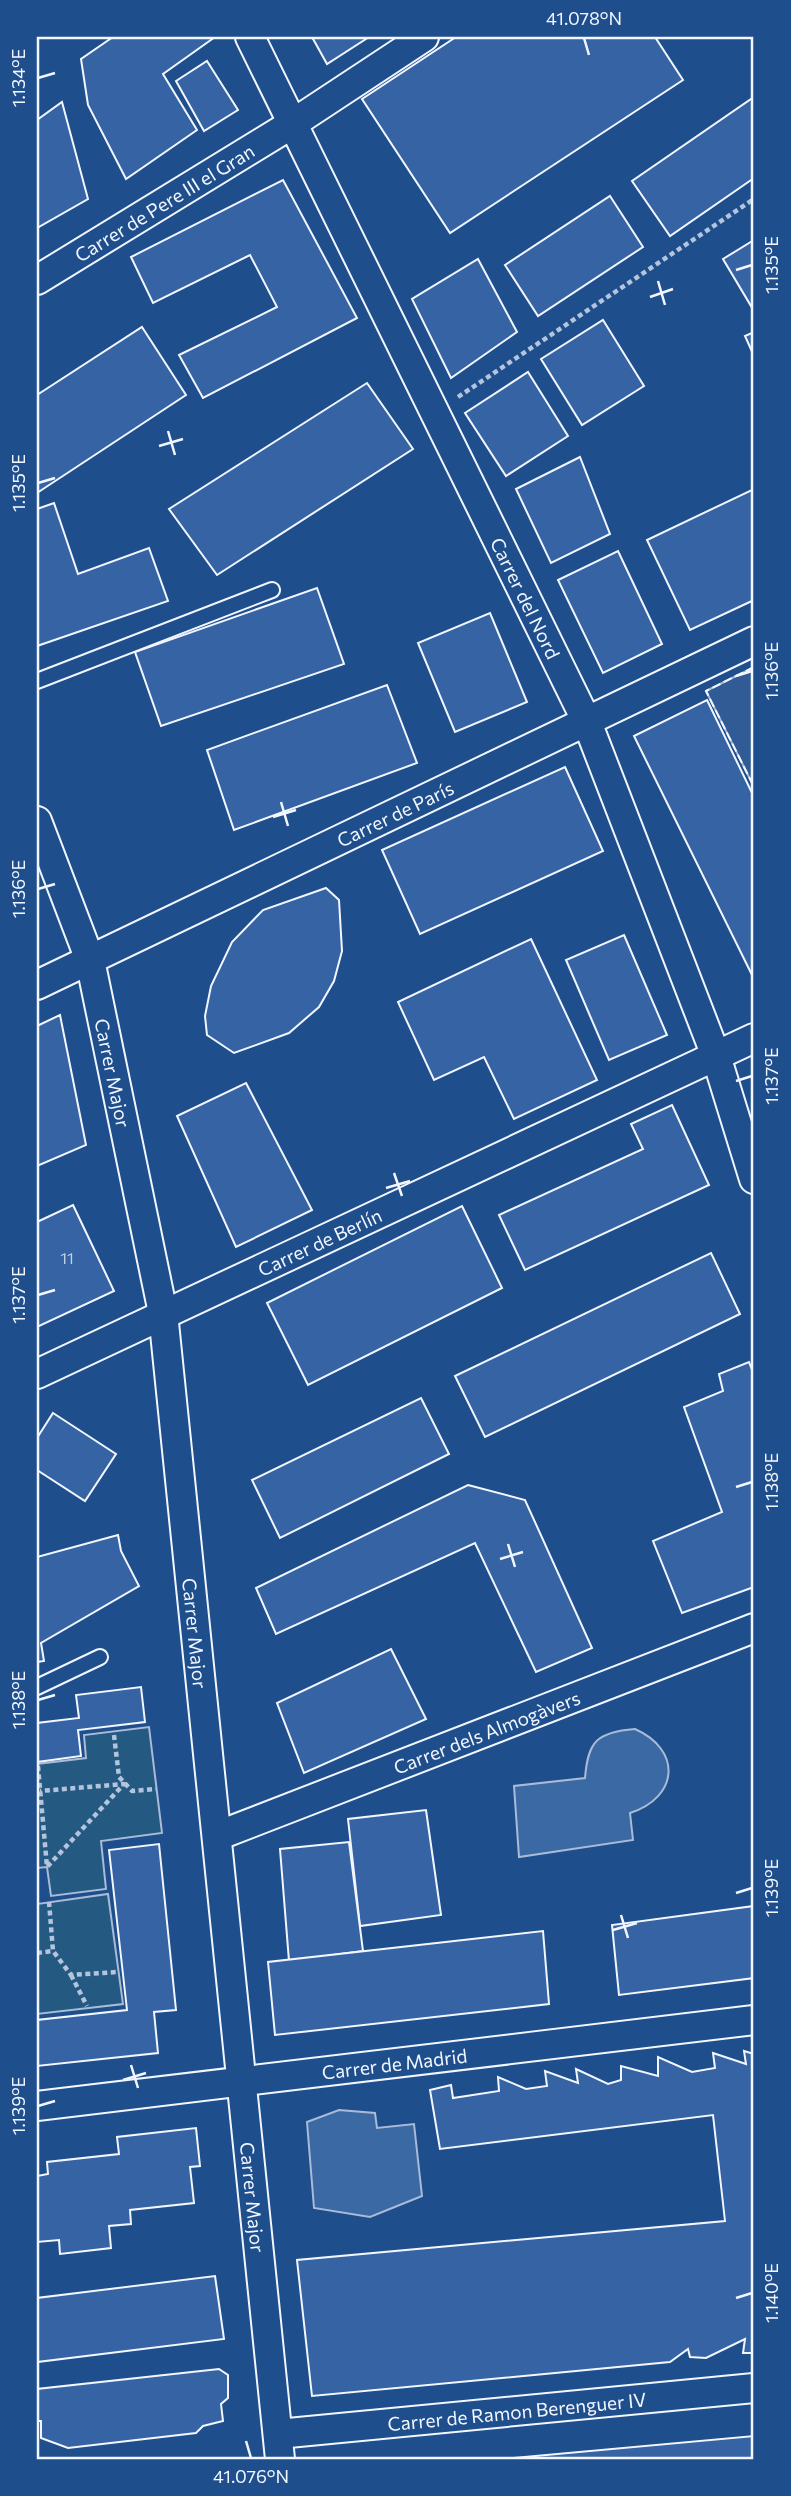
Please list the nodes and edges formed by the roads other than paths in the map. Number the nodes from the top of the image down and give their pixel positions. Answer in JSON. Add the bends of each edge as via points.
{"nodes":[{"id":1,"x":250,"y":37,"type":"edge"},
{"id":2,"x":424,"y":37,"type":"edge"},
{"id":3,"x":292,"y":124,"type":"junction"},
{"id":4,"x":37,"y":280,"type":"edge"},
{"id":5,"x":272,"y":590,"type":"dead end"},
{"id":6,"x":754,"y":641,"type":"edge"},
{"id":7,"x":37,"y":681,"type":"edge"},
{"id":8,"x":587,"y":722,"type":"junction"},
{"id":9,"x":37,"y":821,"type":"edge"},
{"id":10,"x":90,"y":960,"type":"junction"},
{"id":11,"x":37,"y":985,"type":"edge"},
{"id":12,"x":754,"y":1038,"type":"edge"},
{"id":13,"x":716,"y":1056,"type":"junction"},
{"id":14,"x":754,"y":1179,"type":"edge"},
{"id":15,"x":163,"y":1313,"type":"junction"},
{"id":16,"x":37,"y":1374,"type":"edge"},
{"id":17,"x":754,"y":1628,"type":"edge"},
{"id":18,"x":100,"y":1657,"type":"dead end"},
{"id":19,"x":37,"y":1687,"type":"edge"},
{"id":20,"x":217,"y":1836,"type":"junction"},
{"id":21,"x":754,"y":2020,"type":"edge"},
{"id":22,"x":242,"y":2081,"type":"junction"},
{"id":23,"x":37,"y":2106,"type":"edge"},
{"id":24,"x":754,"y":2388,"type":"edge"},
{"id":25,"x":279,"y":2447,"type":"edge"}],
"edges":[{"from":1,"to":3,"type":"street","name":"Carrer del Nord"},
{"from":2,"to":3,"type":"street"},
{"from":3,"to":4,"type":"street","name":"Carrer de Pere III el Gran"},
{"from":3,"to":8,"type":"street","name":"Carrer del Nord"},
{"from":5,"to":7,"type":"lane"},
{"from":6,"to":8,"type":"street","name":"Carrer de París"},
{"from":8,"to":10,"type":"street","name":"Carrer de París"},
{"from":8,"to":13,"type":"street","name":"Carrer del Nord"},
{"from":9,"to":10,"type":"street","name":"Carrer Major"},
{"from":10,"to":11,"type":"street","name":"Carrer de París"},
{"from":10,"to":15,"type":"street","name":"Carrer Major"},
{"from":12,"to":13,"type":"street","name":"Carrer de Berlín"},
{"from":13,"to":14,"type":"street","name":"Carrer del Nord"},
{"from":13,"to":15,"type":"street","name":"Carrer de Berlín"},
{"from":15,"to":16,"type":"street","name":"Carrer de Berlín"},
{"from":15,"to":20,"type":"street","name":"Carrer Major"},
{"from":17,"to":20,"type":"street","name":"Carrer dels Almogàvers"},
{"from":18,"to":19,"type":"lane"},
{"from":20,"to":22,"type":"street","name":"Carrer Major"},
{"from":21,"to":22,"type":"street","name":"Carrer de Madrid"},
{"from":22,"to":23,"type":"street","name":"Carrer de Madrid"},
{"from":22,"to":25,"type":"street","name":"Carrer Major"},
{"from":24,"to":25,"type":"street","name":"Carrer de Ramon Berenguer IV"}]}
